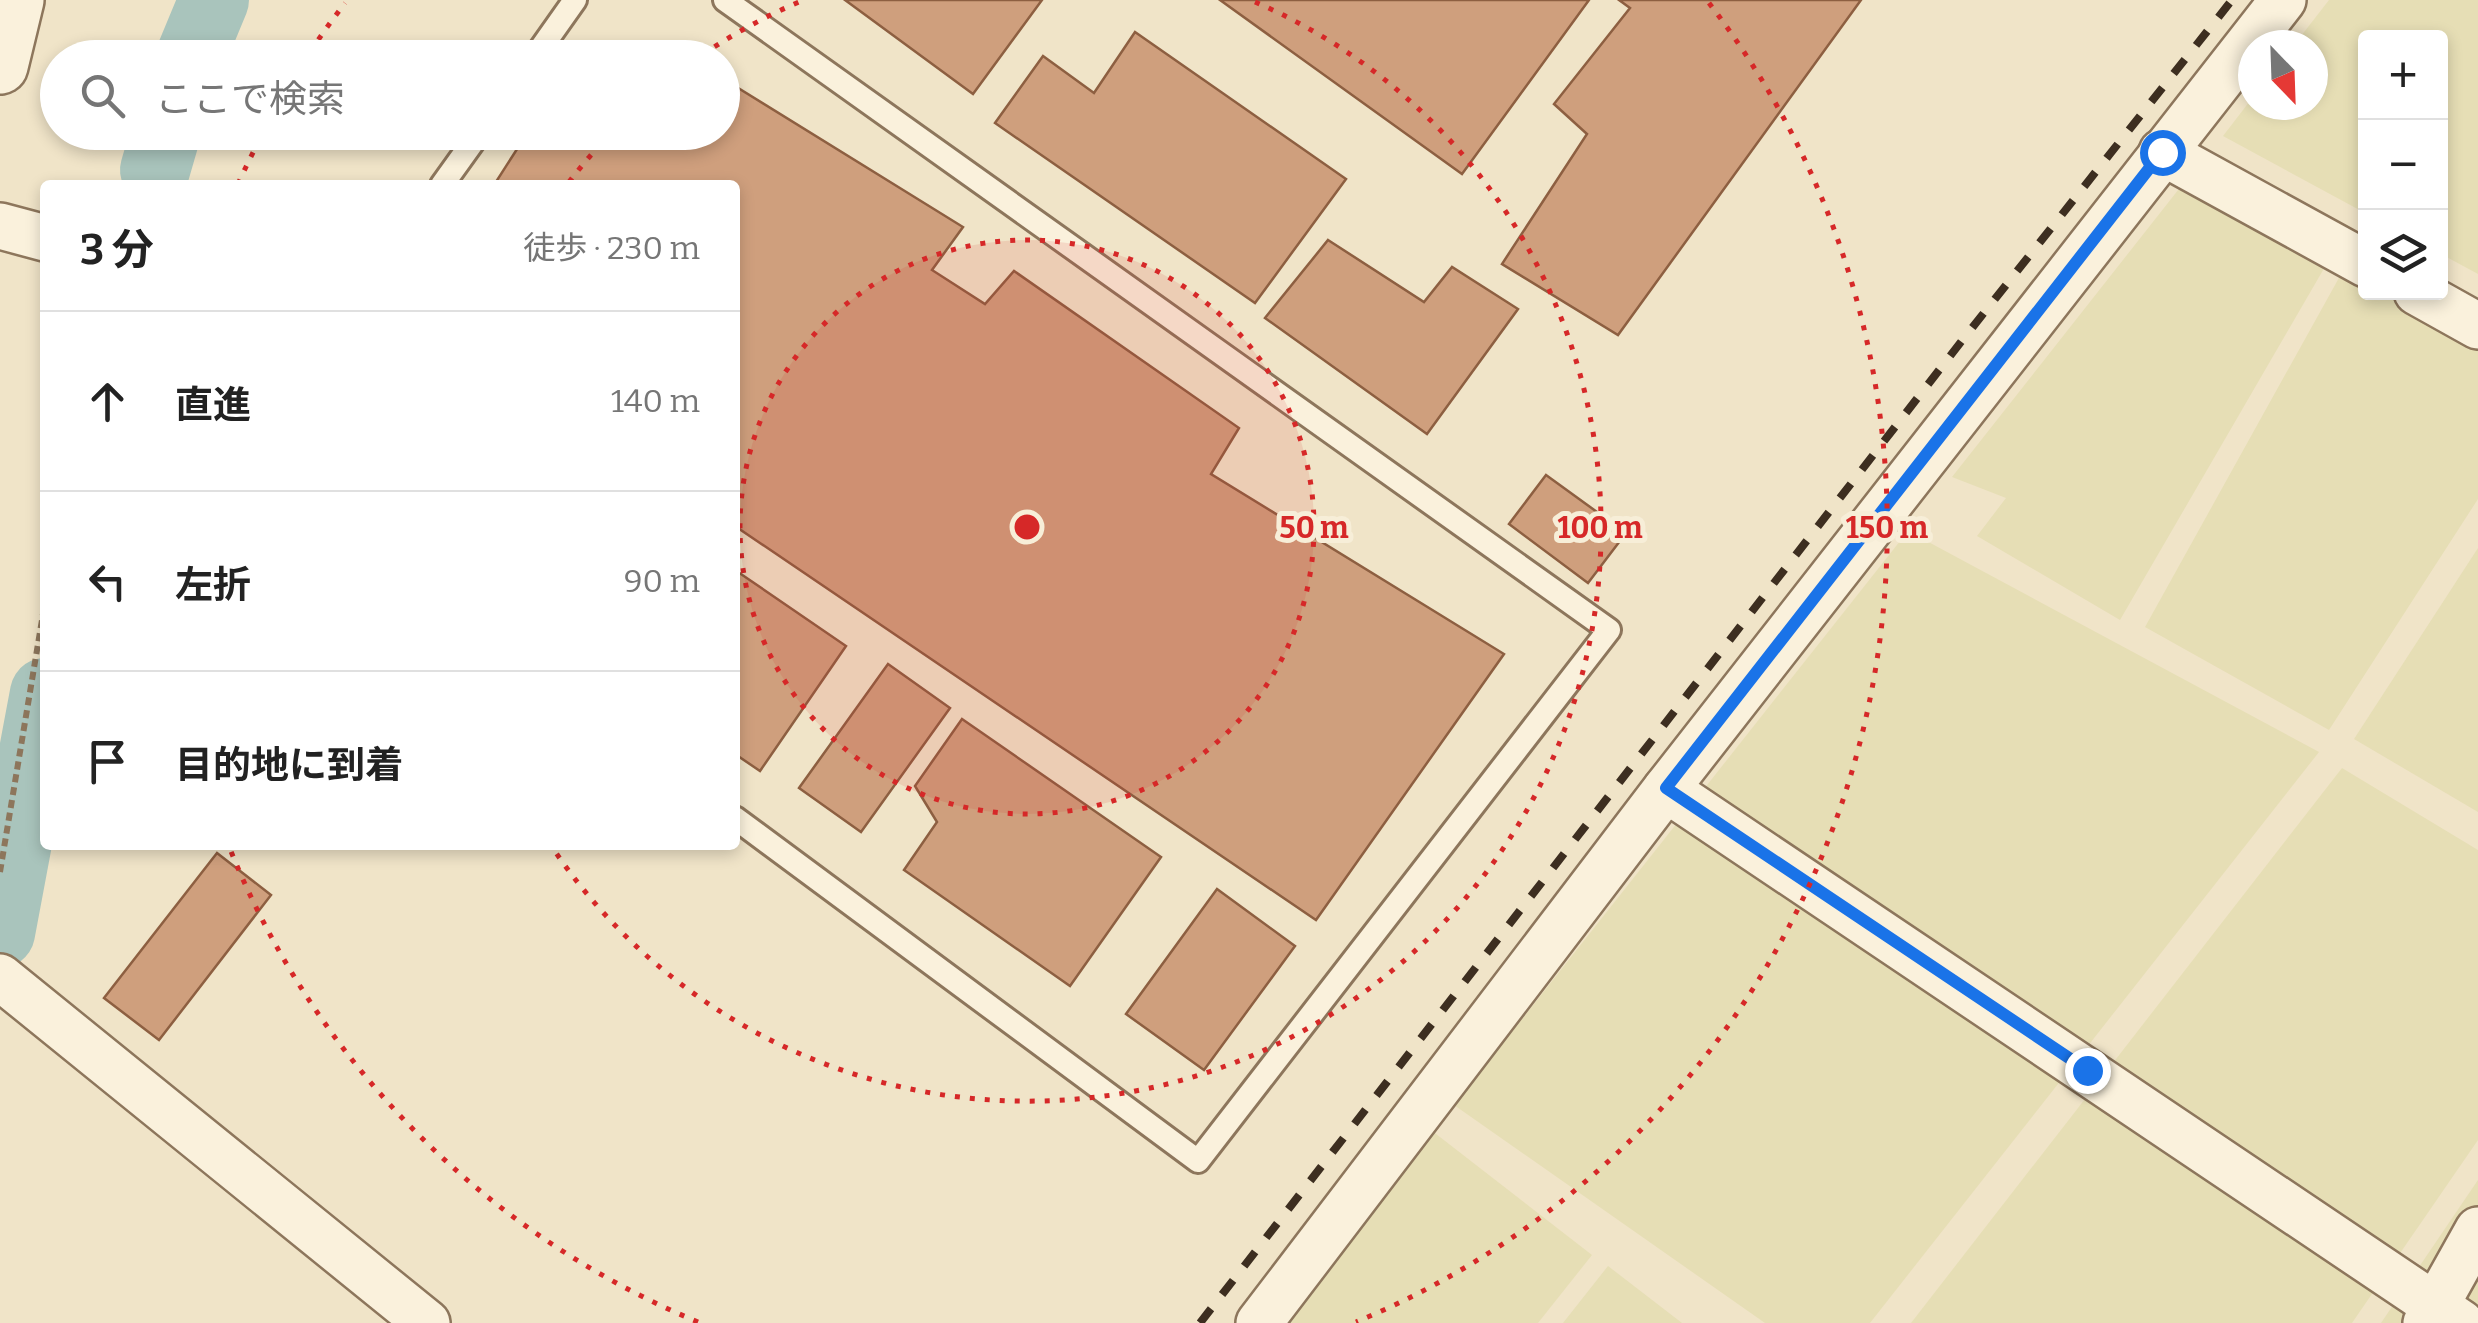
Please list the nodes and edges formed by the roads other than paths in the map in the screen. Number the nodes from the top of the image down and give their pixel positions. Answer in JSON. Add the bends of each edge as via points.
{"nodes":[{"id":1,"x":16,"y":0,"type":"edge"},
{"id":2,"x":575,"y":0,"type":"edge"},
{"id":3,"x":724,"y":0,"type":"edge"},
{"id":4,"x":2282,"y":0,"type":"edge"},
{"id":5,"x":547,"y":40,"type":"edge"},
{"id":6,"x":0,"y":66,"type":"edge"},
{"id":7,"x":467,"y":150,"type":"edge"},
{"id":8,"x":2162,"y":152,"type":"junction"},
{"id":9,"x":446,"y":180,"type":"edge"},
{"id":10,"x":0,"y":226,"type":"edge"},
{"id":11,"x":40,"y":237,"type":"edge"},
{"id":12,"x":2358,"y":260,"type":"edge"},
{"id":13,"x":2432,"y":300,"type":"edge"},
{"id":14,"x":2478,"y":326,"type":"edge"},
{"id":15,"x":1666,"y":788,"type":"junction"},
{"id":16,"x":740,"y":822,"type":"edge"},
{"id":17,"x":0,"y":978,"type":"edge"},
{"id":18,"x":2478,"y":1230,"type":"edge"},
{"id":19,"x":2441,"y":1317,"type":"edge"},
{"id":20,"x":427,"y":1323,"type":"edge"},
{"id":21,"x":1260,"y":1323,"type":"edge"}],
"edges":[{"from":1,"to":6,"type":"street"},
{"from":2,"to":5,"type":"lane"},
{"from":3,"to":16,"type":"lane","via":[[1610,630],[1198,1161]]},
{"from":4,"to":8,"type":"street"},
{"from":7,"to":9,"type":"lane"},
{"from":8,"to":12,"type":"street"},
{"from":8,"to":15,"type":"street"},
{"from":10,"to":11,"type":"street"},
{"from":13,"to":14,"type":"street"},
{"from":15,"to":19,"type":"street"},
{"from":15,"to":21,"type":"street"},
{"from":17,"to":20,"type":"street"},
{"from":18,"to":19,"type":"street"}]}
